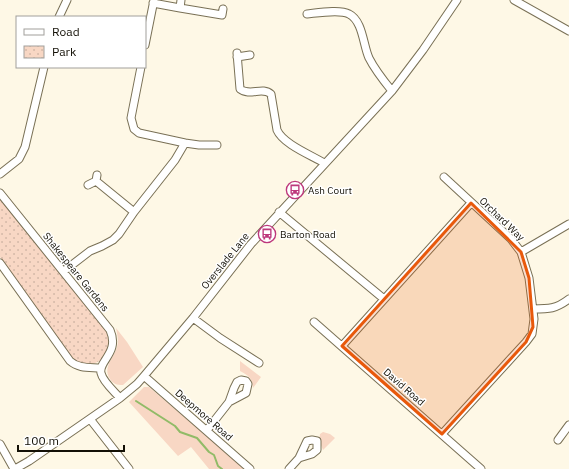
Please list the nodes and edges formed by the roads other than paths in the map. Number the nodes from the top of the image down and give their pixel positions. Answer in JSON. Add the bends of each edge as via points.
{"nodes":[{"id":1,"x":66,"y":0,"type":"edge"},
{"id":2,"x":457,"y":0,"type":"edge"},
{"id":3,"x":514,"y":0,"type":"edge"},
{"id":4,"x":153,"y":1,"type":"edge"},
{"id":5,"x":181,"y":4,"type":"edge"},
{"id":6,"x":223,"y":9,"type":"dead end"},
{"id":7,"x":307,"y":14,"type":"dead end"},
{"id":8,"x":59,"y":16,"type":"edge"},
{"id":9,"x":569,"y":31,"type":"edge"},
{"id":10,"x":146,"y":40,"type":"edge"},
{"id":11,"x":250,"y":56,"type":"dead end"},
{"id":12,"x":44,"y":68,"type":"edge"},
{"id":13,"x":141,"y":68,"type":"edge"},
{"id":14,"x":392,"y":90,"type":"junction"},
{"id":15,"x":185,"y":143,"type":"junction"},
{"id":16,"x":219,"y":145,"type":"dead end"},
{"id":17,"x":324,"y":163,"type":"junction"},
{"id":18,"x":0,"y":174,"type":"edge"},
{"id":19,"x":444,"y":178,"type":"dead end"},
{"id":20,"x":88,"y":185,"type":"dead end"},
{"id":21,"x":0,"y":193,"type":"edge"},
{"id":22,"x":471,"y":203,"type":"junction"},
{"id":23,"x":134,"y":212,"type":"junction"},
{"id":24,"x":279,"y":212,"type":"junction"},
{"id":25,"x":569,"y":224,"type":"edge"},
{"id":26,"x":521,"y":252,"type":"junction"},
{"id":27,"x":0,"y":263,"type":"edge"},
{"id":28,"x":64,"y":272,"type":"junction"},
{"id":29,"x":384,"y":299,"type":"junction"},
{"id":30,"x":569,"y":299,"type":"edge"},
{"id":31,"x":533,"y":309,"type":"junction"},
{"id":32,"x":193,"y":318,"type":"junction"},
{"id":33,"x":314,"y":322,"type":"dead end"},
{"id":34,"x":342,"y":346,"type":"junction"},
{"id":35,"x":259,"y":363,"type":"dead end"},
{"id":36,"x":101,"y":368,"type":"junction"},
{"id":37,"x":144,"y":376,"type":"junction"},
{"id":38,"x":120,"y":398,"type":"junction"},
{"id":39,"x":229,"y":402,"type":"dead end"},
{"id":40,"x":90,"y":419,"type":"junction"},
{"id":41,"x":569,"y":425,"type":"edge"},
{"id":42,"x":207,"y":430,"type":"junction"},
{"id":43,"x":442,"y":434,"type":"junction"},
{"id":44,"x":567,"y":434,"type":"edge"},
{"id":45,"x":558,"y":440,"type":"dead end"},
{"id":46,"x":0,"y":444,"type":"edge"},
{"id":47,"x":299,"y":458,"type":"dead end"},
{"id":48,"x":14,"y":469,"type":"edge"},
{"id":49,"x":129,"y":469,"type":"edge"},
{"id":50,"x":250,"y":469,"type":"edge"},
{"id":51,"x":289,"y":469,"type":"edge"},
{"id":52,"x":481,"y":469,"type":"edge"}],
"edges":[{"from":1,"to":8,"type":"street"},
{"from":2,"to":14,"type":"street","name":"Overslade Lane","via":[[424,50]]},
{"from":3,"to":9,"type":"street"},
{"from":4,"to":5,"type":"street"},
{"from":4,"to":10,"type":"street"},
{"from":5,"to":6,"type":"street","via":[[222,15]]},
{"from":7,"to":14,"type":"street","via":[[350,14],[360,26],[374,67]]},
{"from":11,"to":17,"type":"street","via":[[237,55],[240,89],[244,92],[268,91],[271,94],[279,135]]},
{"from":12,"to":18,"type":"street","via":[[25,147],[19,159]]},
{"from":13,"to":15,"type":"street","via":[[131,118],[134,129],[140,133]]},
{"from":14,"to":17,"type":"street","name":"Overslade Lane"},
{"from":15,"to":16,"type":"street"},
{"from":15,"to":23,"type":"street","via":[[175,160]]},
{"from":17,"to":24,"type":"street","name":"Overslade Lane"},
{"from":19,"to":22,"type":"street","name":"Orchard Way"},
{"from":20,"to":23,"type":"street","via":[[96,178]]},
{"from":21,"to":28,"type":"street","name":"Shakespeare Gardens"},
{"from":22,"to":26,"type":"street","name":"Orchard Way","via":[[511,239]]},
{"from":22,"to":29,"type":"street"},
{"from":23,"to":28,"type":"street","via":[[112,240],[90,251]]},
{"from":24,"to":29,"type":"street"},
{"from":24,"to":32,"type":"street","name":"Overslade Lane"},
{"from":25,"to":26,"type":"street"},
{"from":26,"to":31,"type":"street","name":"Orchard Way","via":[[529,278]]},
{"from":27,"to":36,"type":"street","via":[[70,361],[82,367]]},
{"from":28,"to":36,"type":"street","name":"Shakespeare Gardens","via":[[113,336],[111,352]]},
{"from":29,"to":34,"type":"street"},
{"from":30,"to":31,"type":"street","via":[[556,307]]},
{"from":31,"to":43,"type":"street","name":"Orchard Way","via":[[532,334]]},
{"from":32,"to":35,"type":"street"},
{"from":32,"to":37,"type":"street","name":"Overslade Lane"},
{"from":33,"to":34,"type":"street","name":"David Road"},
{"from":34,"to":43,"type":"street","name":"David Road"},
{"from":36,"to":38,"type":"street","via":[[103,378]]},
{"from":37,"to":38,"type":"street","name":"Overslade Lane"},
{"from":37,"to":42,"type":"street","name":"Deepmore Road"},
{"from":38,"to":40,"type":"street","name":"Overslade Lane"},
{"from":39,"to":42,"type":"street"},
{"from":40,"to":48,"type":"street","name":"Overslade Lane"},
{"from":40,"to":49,"type":"street"},
{"from":41,"to":44,"type":"street"},
{"from":42,"to":50,"type":"street","name":"Deepmore Road"},
{"from":43,"to":52,"type":"street","name":"David Road"},
{"from":44,"to":45,"type":"street"},
{"from":46,"to":48,"type":"street"},
{"from":47,"to":51,"type":"street"}]}
